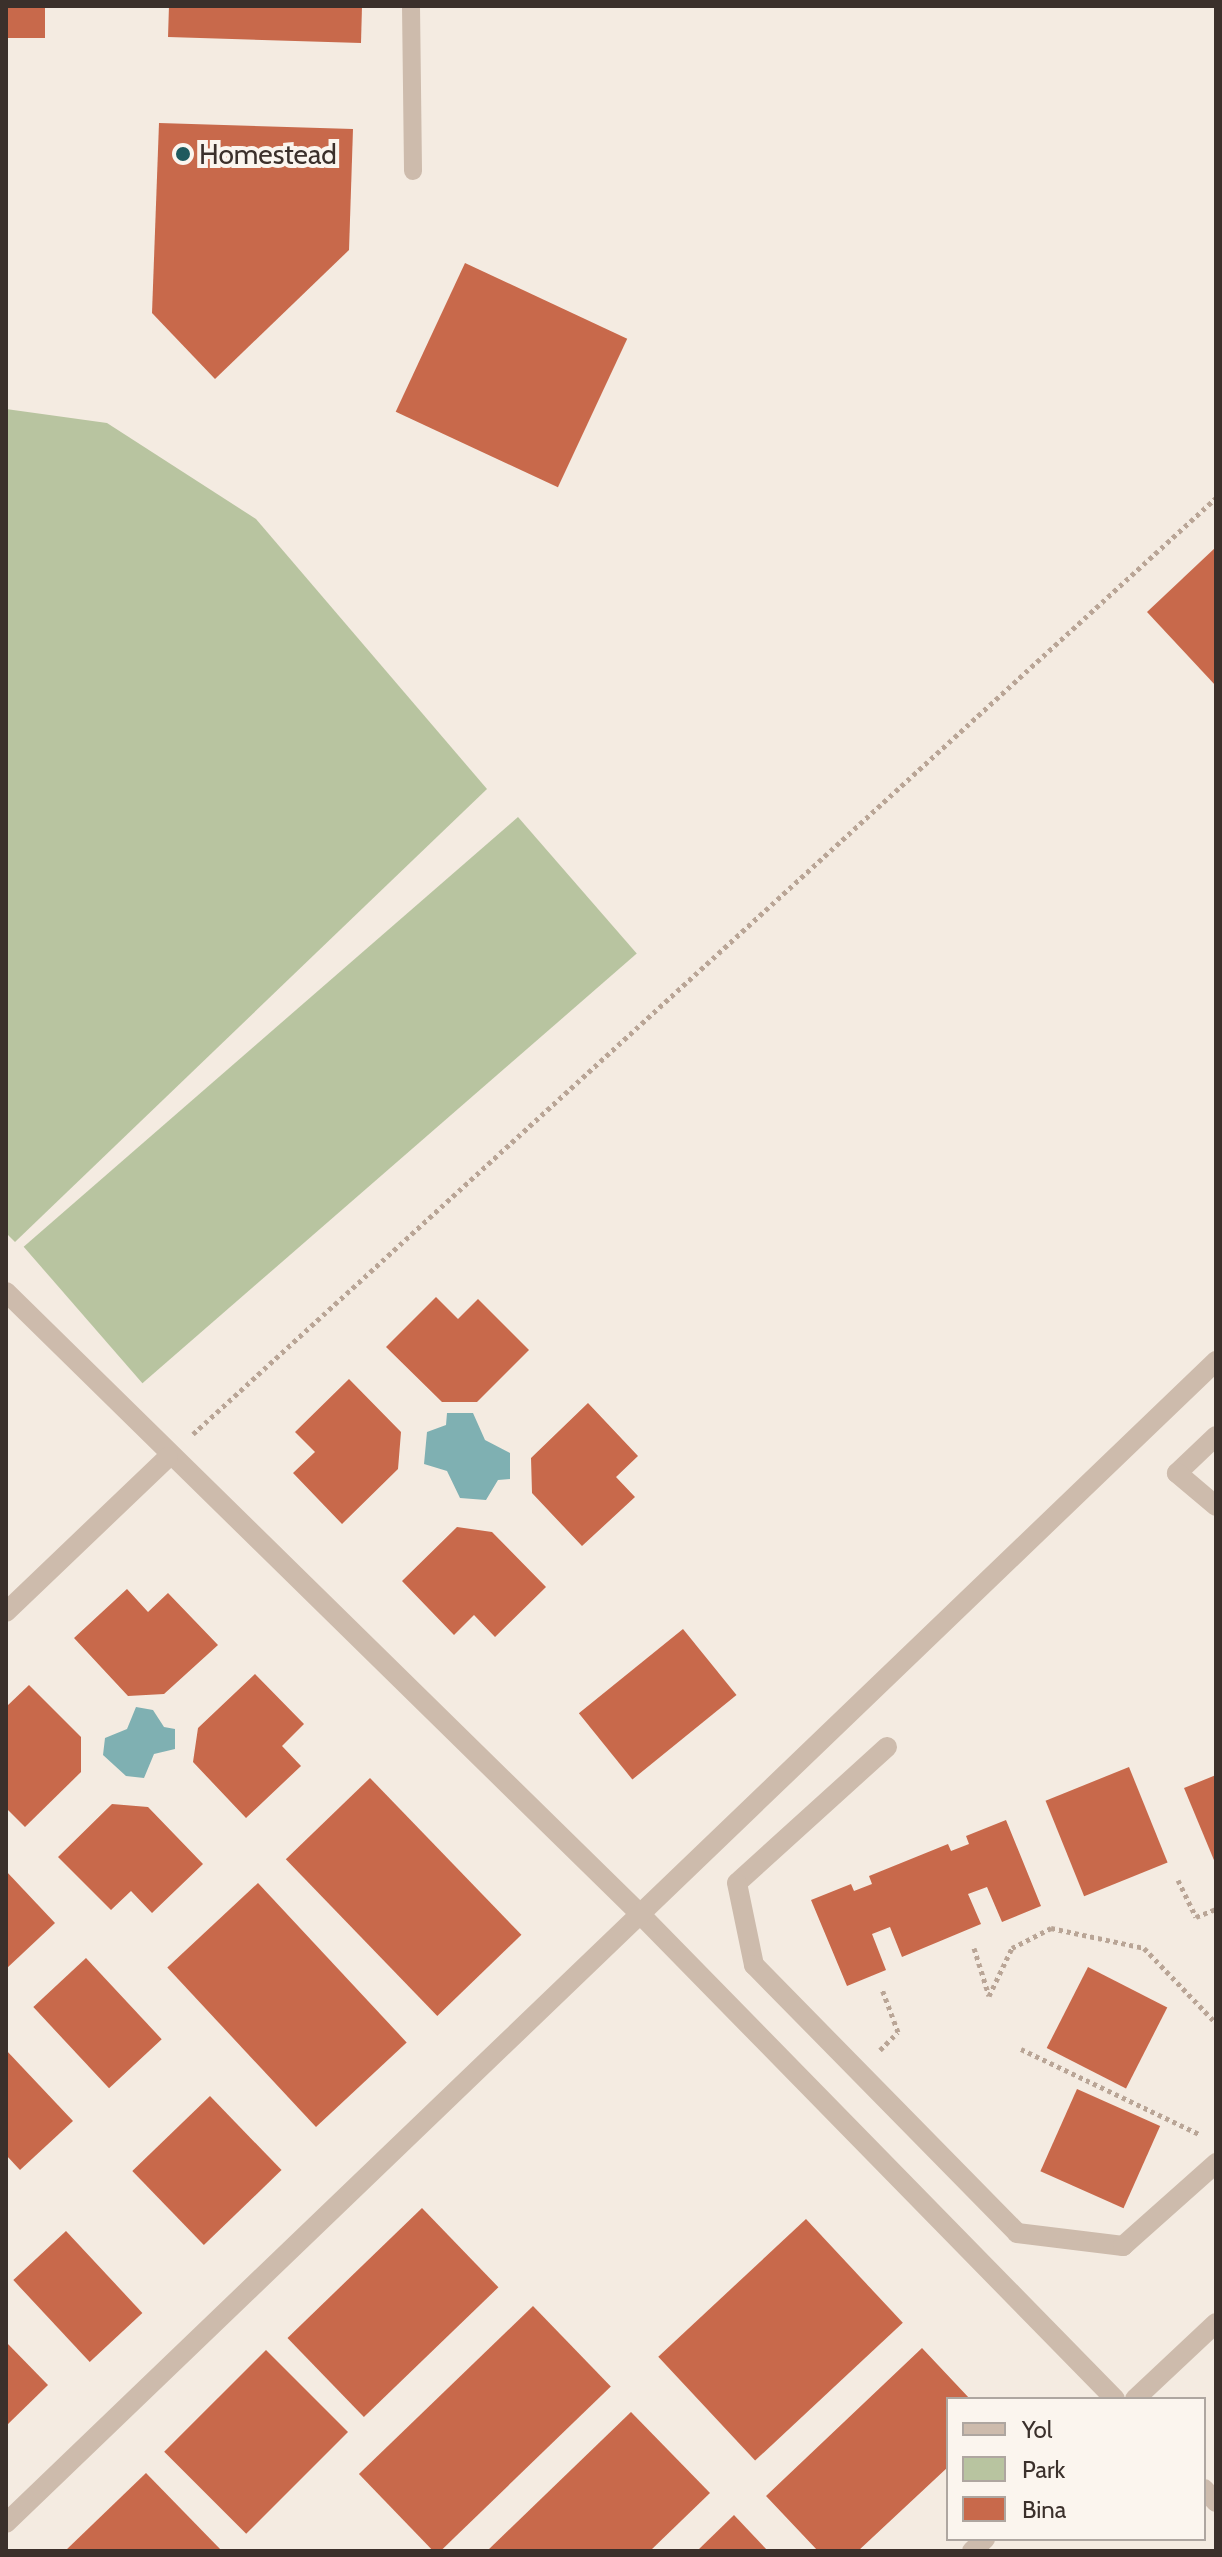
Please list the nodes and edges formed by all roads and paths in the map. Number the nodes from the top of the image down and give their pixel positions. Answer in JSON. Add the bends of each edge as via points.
{"nodes":[{"id":1,"x":411,"y":6,"type":"edge"},
{"id":2,"x":413,"y":171,"type":"dead end"},
{"id":3,"x":1216,"y":498,"type":"edge"},
{"id":4,"x":6,"y":1292,"type":"edge"},
{"id":5,"x":1216,"y":1361,"type":"edge"},
{"id":6,"x":1216,"y":1436,"type":"edge"},
{"id":7,"x":168,"y":1457,"type":"junction"},
{"id":8,"x":1216,"y":1506,"type":"edge"},
{"id":9,"x":6,"y":1612,"type":"edge"},
{"id":10,"x":887,"y":1747,"type":"dead end"},
{"id":11,"x":1178,"y":1880,"type":"dead end"},
{"id":12,"x":1216,"y":1909,"type":"edge"},
{"id":13,"x":642,"y":1916,"type":"junction"},
{"id":14,"x":974,"y":1948,"type":"dead end"},
{"id":15,"x":882,"y":1989,"type":"dead end"},
{"id":16,"x":1216,"y":2023,"type":"edge"},
{"id":17,"x":1021,"y":2049,"type":"dead end"},
{"id":18,"x":859,"y":2072,"type":"junction"},
{"id":19,"x":1216,"y":2142,"type":"edge"},
{"id":20,"x":1216,"y":2163,"type":"edge"},
{"id":21,"x":1216,"y":2323,"type":"edge"},
{"id":22,"x":1113,"y":2397,"type":"edge"},
{"id":23,"x":1137,"y":2397,"type":"edge"},
{"id":24,"x":6,"y":2523,"type":"edge"}],
"edges":[{"from":1,"to":2,"type":"lane"},
{"from":3,"to":7,"type":"path"},
{"from":4,"to":7,"type":"street"},
{"from":5,"to":13,"type":"street"},
{"from":6,"to":8,"type":"street","via":[[1177,1473]]},
{"from":7,"to":9,"type":"street"},
{"from":7,"to":13,"type":"street"},
{"from":10,"to":18,"type":"street","via":[[737,1883],[754,1965]]},
{"from":11,"to":12,"type":"path","via":[[1196,1917]]},
{"from":13,"to":22,"type":"street"},
{"from":13,"to":24,"type":"street"},
{"from":14,"to":16,"type":"path","via":[[989,1996],[1012,1948],[1051,1928],[1144,1948]]},
{"from":15,"to":18,"type":"path","via":[[898,2032]]},
{"from":17,"to":19,"type":"path"},
{"from":18,"to":20,"type":"street","via":[[1017,2233],[1123,2246]]},
{"from":21,"to":23,"type":"street"}]}
